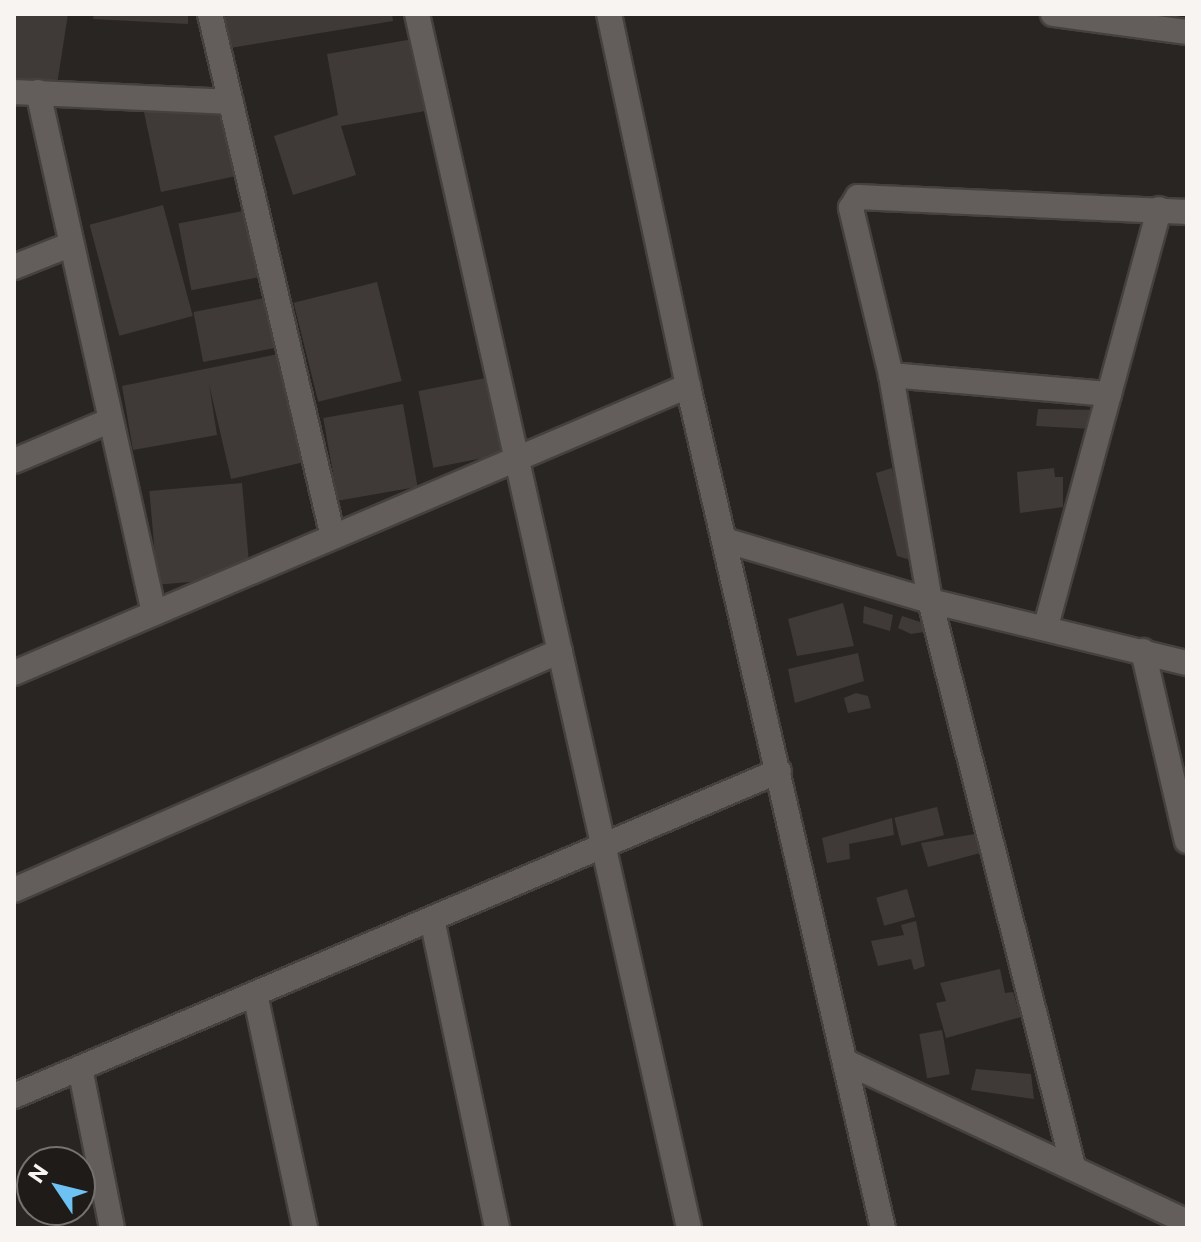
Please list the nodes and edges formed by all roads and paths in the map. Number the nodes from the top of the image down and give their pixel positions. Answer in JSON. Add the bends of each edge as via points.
{"nodes":[{"id":1,"x":210,"y":14,"type":"edge"},
{"id":2,"x":417,"y":14,"type":"edge"},
{"id":3,"x":609,"y":14,"type":"edge"},
{"id":4,"x":1053,"y":14,"type":"edge"},
{"id":5,"x":1187,"y":32,"type":"edge"},
{"id":6,"x":26,"y":92,"type":"edge"},
{"id":7,"x":231,"y":102,"type":"junction"},
{"id":8,"x":1159,"y":209,"type":"junction"},
{"id":9,"x":1187,"y":212,"type":"edge"},
{"id":10,"x":72,"y":244,"type":"junction"},
{"id":11,"x":14,"y":267,"type":"edge"},
{"id":12,"x":891,"y":375,"type":"junction"},
{"id":13,"x":688,"y":386,"type":"junction"},
{"id":14,"x":1109,"y":394,"type":"junction"},
{"id":15,"x":111,"y":420,"type":"junction"},
{"id":16,"x":517,"y":458,"type":"junction"},
{"id":17,"x":14,"y":461,"type":"edge"},
{"id":18,"x":333,"y":537,"type":"junction"},
{"id":19,"x":724,"y":540,"type":"junction"},
{"id":20,"x":930,"y":601,"type":"junction"},
{"id":21,"x":154,"y":613,"type":"junction"},
{"id":22,"x":1046,"y":626,"type":"junction"},
{"id":23,"x":560,"y":651,"type":"junction"},
{"id":24,"x":1143,"y":651,"type":"junction"},
{"id":25,"x":1187,"y":663,"type":"edge"},
{"id":26,"x":14,"y":673,"type":"edge"},
{"id":27,"x":779,"y":771,"type":"junction"},
{"id":28,"x":1187,"y":841,"type":"edge"},
{"id":29,"x":603,"y":844,"type":"junction"},
{"id":30,"x":14,"y":890,"type":"edge"},
{"id":31,"x":432,"y":919,"type":"junction"},
{"id":32,"x":255,"y":994,"type":"junction"},
{"id":33,"x":846,"y":1062,"type":"junction"},
{"id":34,"x":80,"y":1068,"type":"junction"},
{"id":35,"x":14,"y":1096,"type":"edge"},
{"id":36,"x":1073,"y":1166,"type":"junction"},
{"id":37,"x":1187,"y":1222,"type":"edge"},
{"id":38,"x":112,"y":1228,"type":"edge"},
{"id":39,"x":305,"y":1228,"type":"edge"},
{"id":40,"x":497,"y":1228,"type":"edge"},
{"id":41,"x":689,"y":1228,"type":"edge"},
{"id":42,"x":883,"y":1228,"type":"edge"}],
"edges":[{"from":1,"to":7,"type":"street"},
{"from":2,"to":16,"type":"street"},
{"from":3,"to":13,"type":"street"},
{"from":4,"to":5,"type":"street"},
{"from":6,"to":7,"type":"street"},
{"from":6,"to":10,"type":"street"},
{"from":7,"to":18,"type":"street"},
{"from":8,"to":9,"type":"street"},
{"from":8,"to":12,"type":"street","via":[[858,197],[850,213]]},
{"from":8,"to":14,"type":"street"},
{"from":10,"to":11,"type":"street"},
{"from":10,"to":15,"type":"street"},
{"from":12,"to":14,"type":"street"},
{"from":12,"to":20,"type":"street"},
{"from":13,"to":16,"type":"street"},
{"from":13,"to":19,"type":"street"},
{"from":14,"to":22,"type":"street"},
{"from":15,"to":17,"type":"street"},
{"from":15,"to":21,"type":"street"},
{"from":16,"to":18,"type":"street"},
{"from":16,"to":23,"type":"street"},
{"from":18,"to":21,"type":"street"},
{"from":19,"to":20,"type":"street"},
{"from":19,"to":27,"type":"street"},
{"from":20,"to":22,"type":"street"},
{"from":20,"to":36,"type":"street"},
{"from":21,"to":26,"type":"street"},
{"from":22,"to":24,"type":"street"},
{"from":23,"to":29,"type":"street"},
{"from":23,"to":30,"type":"street"},
{"from":24,"to":25,"type":"street"},
{"from":24,"to":28,"type":"street"},
{"from":27,"to":29,"type":"street"},
{"from":27,"to":33,"type":"street"},
{"from":29,"to":31,"type":"street"},
{"from":29,"to":41,"type":"street"},
{"from":31,"to":32,"type":"street"},
{"from":31,"to":40,"type":"street"},
{"from":32,"to":34,"type":"street"},
{"from":32,"to":39,"type":"street"},
{"from":33,"to":36,"type":"street"},
{"from":33,"to":42,"type":"street"},
{"from":34,"to":35,"type":"street"},
{"from":34,"to":38,"type":"street"},
{"from":36,"to":37,"type":"street"}]}
